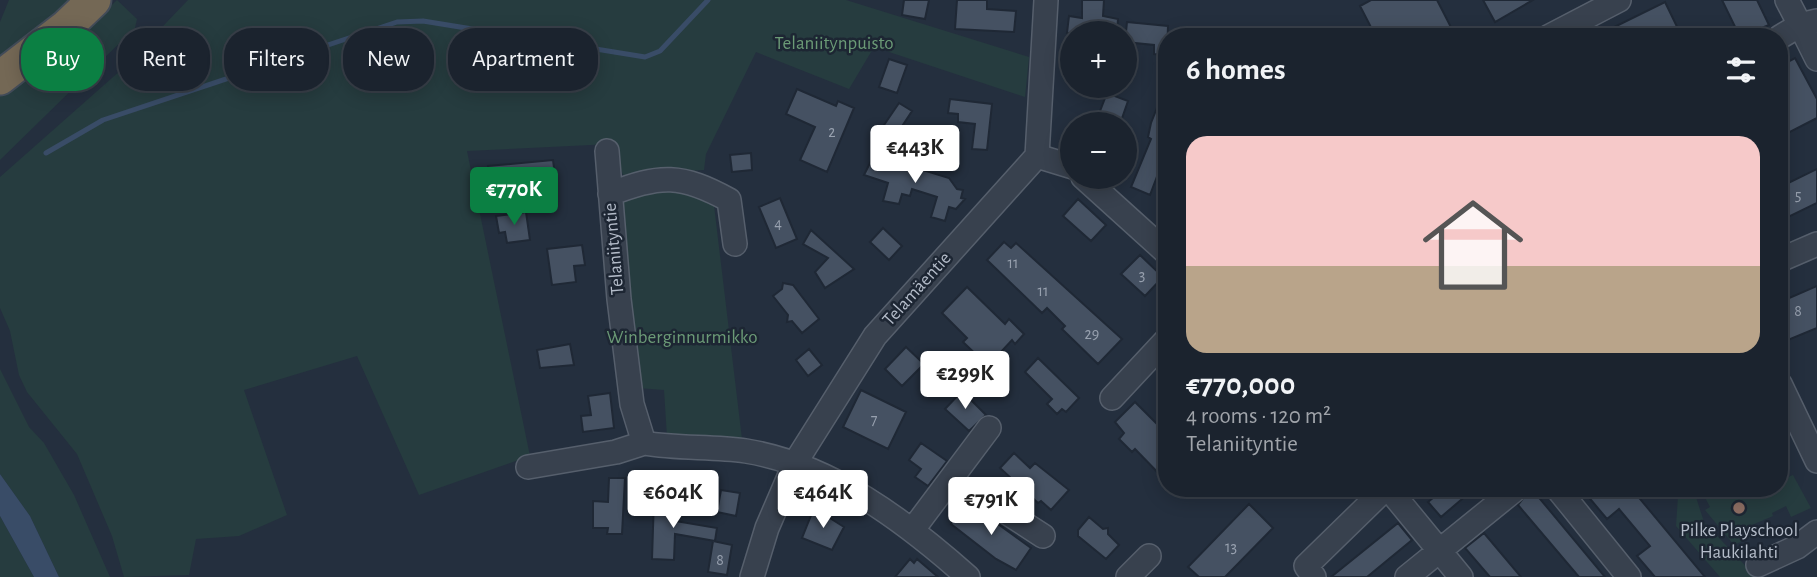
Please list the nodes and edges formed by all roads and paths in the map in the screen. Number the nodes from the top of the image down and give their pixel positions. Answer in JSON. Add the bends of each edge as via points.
{"nodes":[{"id":1,"x":94,"y":0,"type":"edge"},
{"id":2,"x":1046,"y":0,"type":"edge"},
{"id":3,"x":1619,"y":0,"type":"edge"},
{"id":4,"x":1787,"y":0,"type":"edge"},
{"id":5,"x":1809,"y":23,"type":"edge"},
{"id":6,"x":1565,"y":28,"type":"edge"},
{"id":7,"x":1788,"y":33,"type":"edge"},
{"id":8,"x":1817,"y":59,"type":"edge"},
{"id":9,"x":0,"y":78,"type":"edge"},
{"id":10,"x":607,"y":151,"type":"dead end"},
{"id":11,"x":1037,"y":156,"type":"junction"},
{"id":12,"x":1060,"y":163,"type":"edge"},
{"id":13,"x":1096,"y":189,"type":"edge"},
{"id":14,"x":610,"y":194,"type":"junction"},
{"id":15,"x":735,"y":244,"type":"dead end"},
{"id":16,"x":1817,"y":244,"type":"edge"},
{"id":17,"x":1158,"y":245,"type":"edge"},
{"id":18,"x":1788,"y":257,"type":"edge"},
{"id":19,"x":1158,"y":349,"type":"edge"},
{"id":20,"x":1112,"y":398,"type":"dead end"},
{"id":21,"x":1788,"y":401,"type":"edge"},
{"id":22,"x":989,"y":428,"type":"dead end"},
{"id":23,"x":644,"y":443,"type":"junction"},
{"id":24,"x":1817,"y":461,"type":"edge"},
{"id":25,"x":795,"y":463,"type":"junction"},
{"id":26,"x":527,"y":467,"type":"dead end"},
{"id":27,"x":966,"y":491,"type":"dead end"},
{"id":28,"x":1379,"y":497,"type":"edge"},
{"id":29,"x":1394,"y":497,"type":"edge"},
{"id":30,"x":1506,"y":497,"type":"edge"},
{"id":31,"x":1564,"y":497,"type":"edge"},
{"id":32,"x":914,"y":528,"type":"junction"},
{"id":33,"x":1817,"y":532,"type":"edge"},
{"id":34,"x":1043,"y":536,"type":"dead end"},
{"id":35,"x":1439,"y":551,"type":"junction"},
{"id":36,"x":1149,"y":556,"type":"dead end"},
{"id":37,"x":1758,"y":565,"type":"dead end"},
{"id":38,"x":1310,"y":571,"type":"edge"},
{"id":39,"x":752,"y":577,"type":"edge"},
{"id":40,"x":968,"y":577,"type":"edge"},
{"id":41,"x":1128,"y":577,"type":"edge"},
{"id":42,"x":1407,"y":577,"type":"edge"},
{"id":43,"x":1461,"y":577,"type":"edge"},
{"id":44,"x":1629,"y":577,"type":"edge"}],
"edges":[{"from":1,"to":9,"type":"highway"},
{"from":2,"to":11,"type":"street"},
{"from":3,"to":6,"type":"street"},
{"from":4,"to":5,"type":"street"},
{"from":5,"to":7,"type":"street"},
{"from":5,"to":8,"type":"street"},
{"from":10,"to":14,"type":"street","name":"Telaniityntie"},
{"from":11,"to":12,"type":"street"},
{"from":11,"to":25,"type":"street","name":"Telamäentie","via":[[875,336]]},
{"from":13,"to":17,"type":"street"},
{"from":14,"to":15,"type":"street","via":[[662,179],[686,180],[729,200]]},
{"from":14,"to":23,"type":"street","name":"Telaniityntie","via":[[632,404]]},
{"from":16,"to":18,"type":"street"},
{"from":19,"to":20,"type":"street"},
{"from":21,"to":24,"type":"street"},
{"from":22,"to":32,"type":"street"},
{"from":23,"to":25,"type":"street","via":[[745,451]]},
{"from":23,"to":26,"type":"street"},
{"from":25,"to":32,"type":"street"},
{"from":25,"to":39,"type":"street","name":"Telamäentie"},
{"from":27,"to":34,"type":"street"},
{"from":28,"to":38,"type":"street"},
{"from":29,"to":35,"type":"street"},
{"from":30,"to":35,"type":"street"},
{"from":31,"to":44,"type":"street"},
{"from":32,"to":40,"type":"street"},
{"from":33,"to":37,"type":"street"},
{"from":35,"to":42,"type":"street"},
{"from":35,"to":43,"type":"street"},
{"from":36,"to":41,"type":"street"}]}
